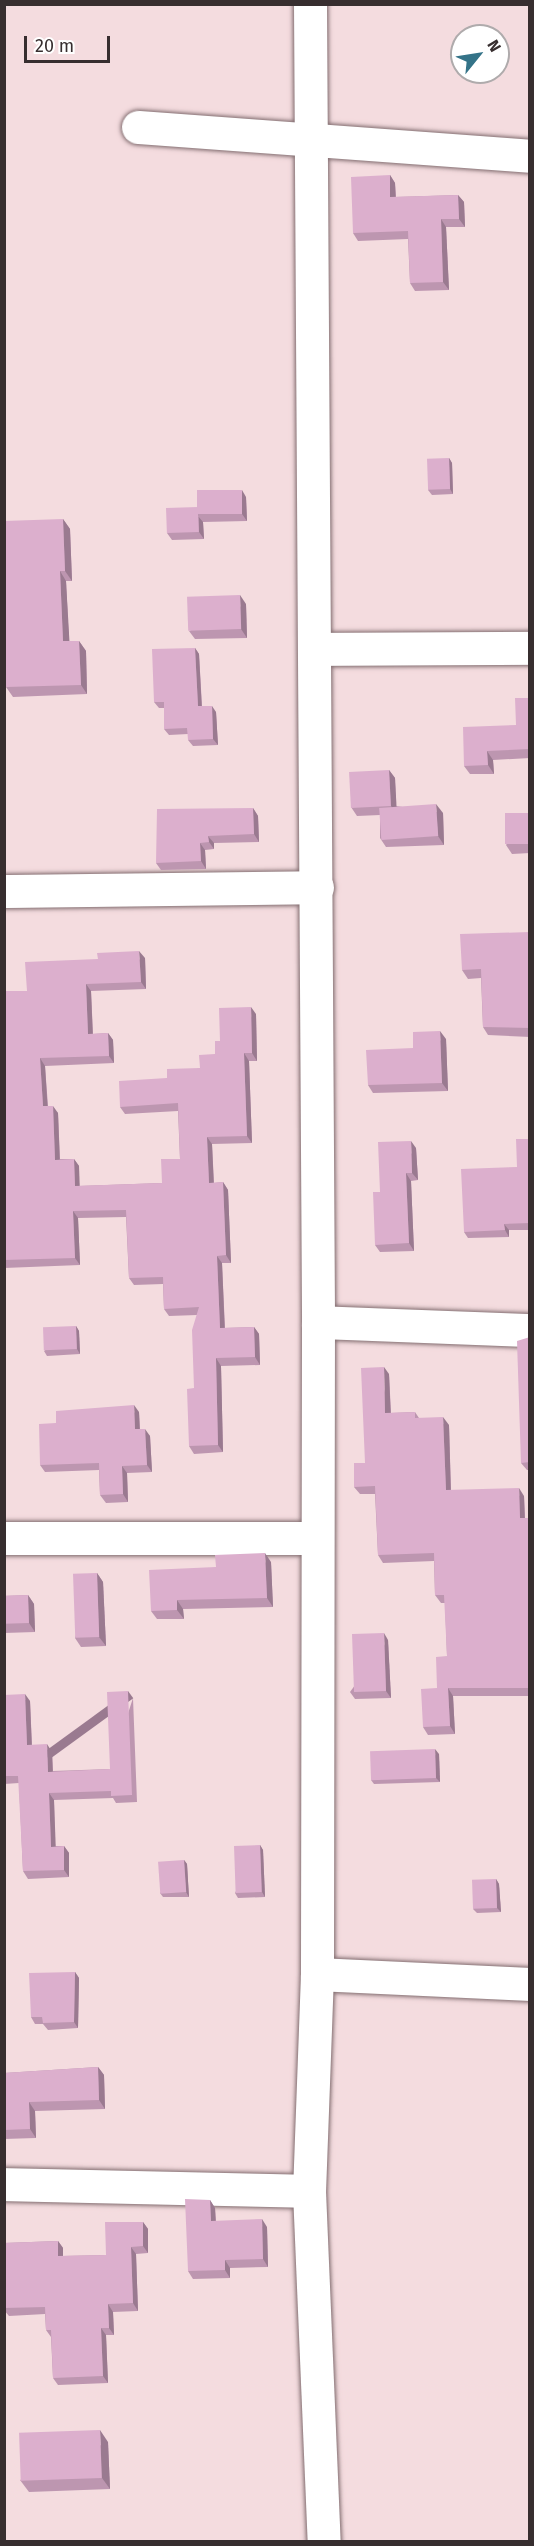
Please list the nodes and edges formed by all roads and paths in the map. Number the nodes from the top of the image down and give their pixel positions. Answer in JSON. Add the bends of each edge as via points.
{"nodes":[{"id":1,"x":310,"y":4,"type":"edge"},
{"id":2,"x":138,"y":127,"type":"dead end"},
{"id":3,"x":312,"y":140,"type":"junction"},
{"id":4,"x":530,"y":156,"type":"edge"},
{"id":5,"x":530,"y":648,"type":"edge"},
{"id":6,"x":315,"y":649,"type":"junction"},
{"id":7,"x":317,"y":887,"type":"junction"},
{"id":8,"x":4,"y":891,"type":"edge"},
{"id":9,"x":318,"y":1322,"type":"junction"},
{"id":10,"x":530,"y":1330,"type":"edge"},
{"id":11,"x":4,"y":1538,"type":"edge"},
{"id":12,"x":315,"y":1538,"type":"junction"},
{"id":13,"x":317,"y":1974,"type":"junction"},
{"id":14,"x":530,"y":1984,"type":"edge"},
{"id":15,"x":4,"y":2184,"type":"edge"},
{"id":16,"x":309,"y":2191,"type":"junction"},
{"id":17,"x":324,"y":2541,"type":"edge"}],
"edges":[{"from":1,"to":3,"type":"street"},
{"from":2,"to":3,"type":"street"},
{"from":3,"to":4,"type":"street"},
{"from":3,"to":6,"type":"street"},
{"from":5,"to":6,"type":"street"},
{"from":6,"to":7,"type":"street"},
{"from":7,"to":8,"type":"street"},
{"from":7,"to":9,"type":"street"},
{"from":9,"to":10,"type":"street"},
{"from":9,"to":12,"type":"street"},
{"from":11,"to":12,"type":"street"},
{"from":12,"to":13,"type":"street"},
{"from":13,"to":14,"type":"street"},
{"from":13,"to":16,"type":"street"},
{"from":15,"to":16,"type":"street"},
{"from":16,"to":17,"type":"street"}]}
